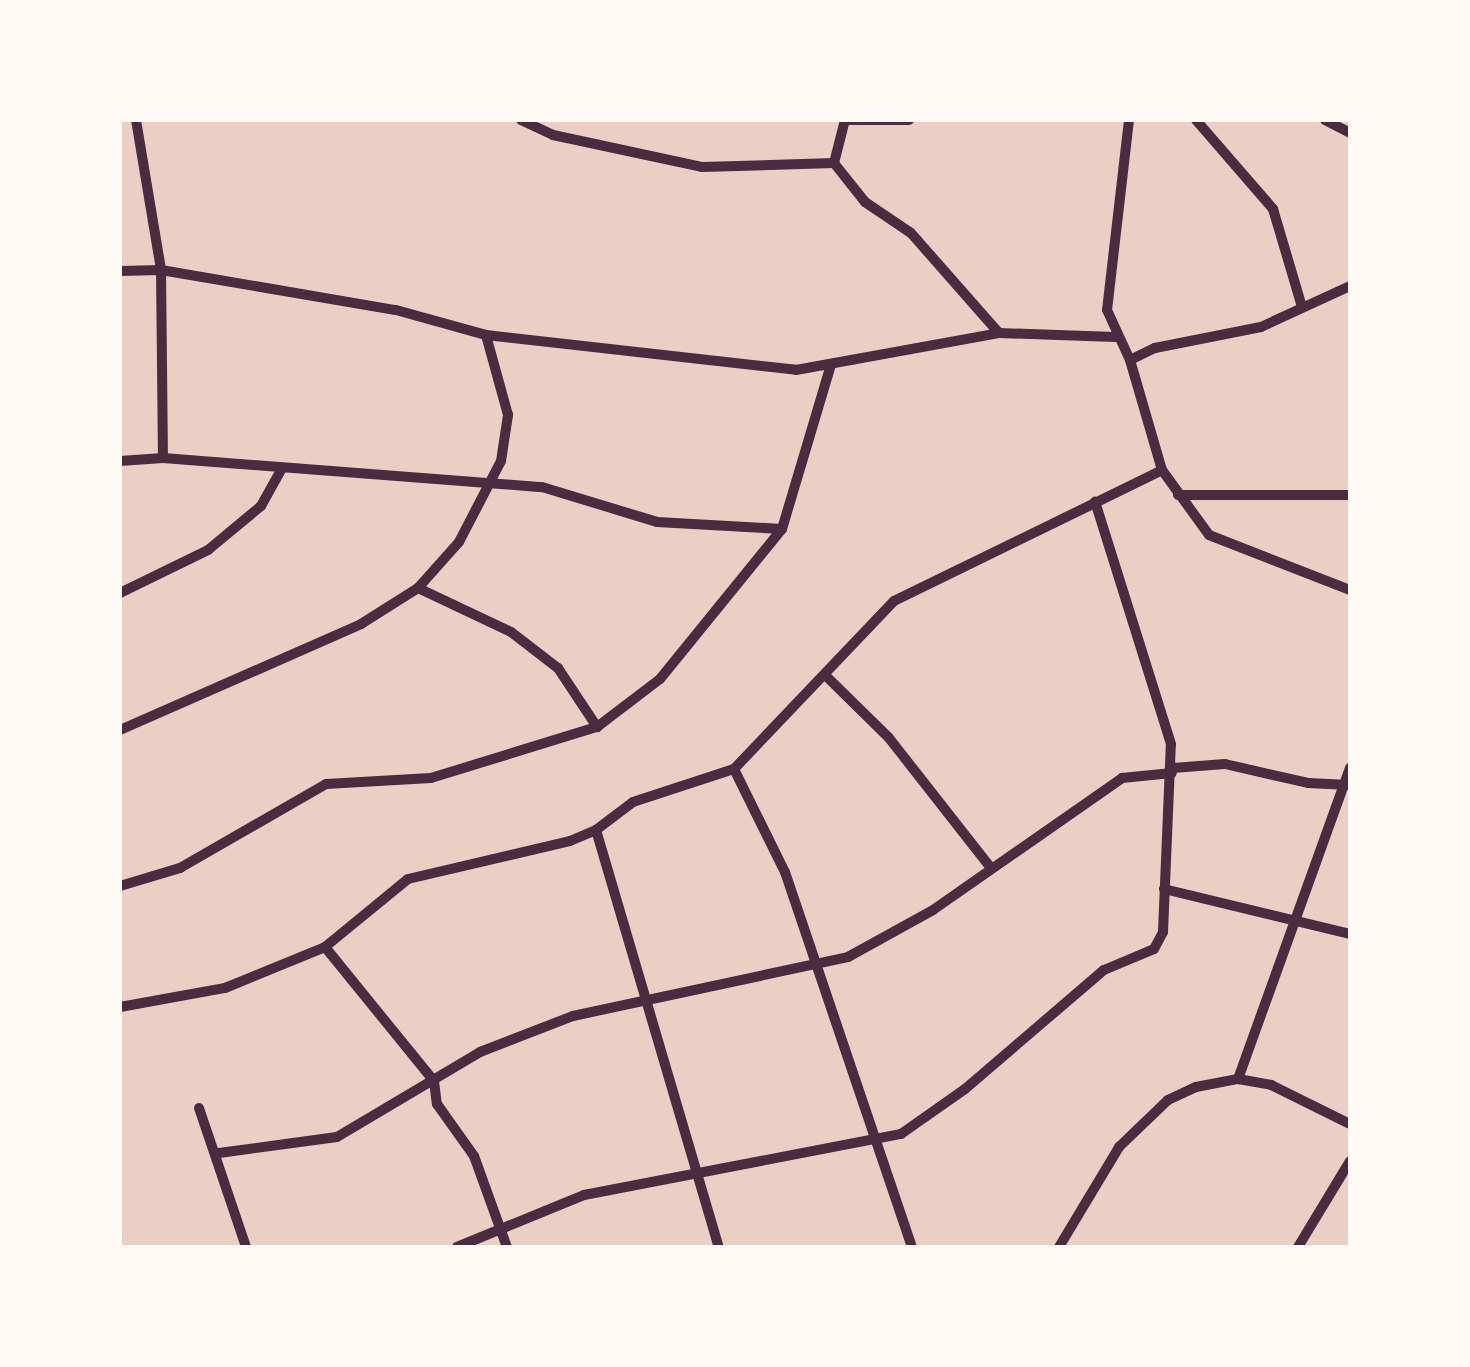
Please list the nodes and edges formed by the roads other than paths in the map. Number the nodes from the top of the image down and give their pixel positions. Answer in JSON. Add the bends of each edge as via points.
{"nodes":[{"id":1,"x":136,"y":120,"type":"edge"},
{"id":2,"x":522,"y":120,"type":"edge"},
{"id":3,"x":845,"y":120,"type":"edge"},
{"id":4,"x":909,"y":120,"type":"edge"},
{"id":5,"x":1129,"y":120,"type":"edge"},
{"id":6,"x":1196,"y":120,"type":"edge"},
{"id":7,"x":1325,"y":120,"type":"edge"},
{"id":8,"x":1350,"y":133,"type":"edge"},
{"id":9,"x":834,"y":164,"type":"junction"},
{"id":10,"x":160,"y":270,"type":"junction"},
{"id":11,"x":120,"y":271,"type":"edge"},
{"id":12,"x":1350,"y":286,"type":"edge"},
{"id":13,"x":1302,"y":306,"type":"junction"},
{"id":14,"x":999,"y":332,"type":"junction"},
{"id":15,"x":486,"y":335,"type":"junction"},
{"id":16,"x":1115,"y":336,"type":"junction"},
{"id":17,"x":1130,"y":360,"type":"junction"},
{"id":18,"x":830,"y":368,"type":"junction"},
{"id":19,"x":163,"y":458,"type":"junction"},
{"id":20,"x":120,"y":462,"type":"edge"},
{"id":21,"x":281,"y":470,"type":"junction"},
{"id":22,"x":1162,"y":470,"type":"junction"},
{"id":23,"x":494,"y":484,"type":"junction"},
{"id":24,"x":1178,"y":496,"type":"junction"},
{"id":25,"x":1350,"y":496,"type":"edge"},
{"id":26,"x":1095,"y":502,"type":"junction"},
{"id":27,"x":782,"y":528,"type":"junction"},
{"id":28,"x":418,"y":588,"type":"junction"},
{"id":29,"x":1350,"y":590,"type":"edge"},
{"id":30,"x":120,"y":593,"type":"edge"},
{"id":31,"x":826,"y":676,"type":"junction"},
{"id":32,"x":597,"y":726,"type":"junction"},
{"id":33,"x":120,"y":730,"type":"edge"},
{"id":34,"x":734,"y":768,"type":"junction"},
{"id":35,"x":1350,"y":768,"type":"edge"},
{"id":36,"x":1173,"y":770,"type":"junction"},
{"id":37,"x":1347,"y":784,"type":"edge"},
{"id":38,"x":596,"y":830,"type":"junction"},
{"id":39,"x":991,"y":868,"type":"junction"},
{"id":40,"x":120,"y":886,"type":"edge"},
{"id":41,"x":1164,"y":889,"type":"junction"},
{"id":42,"x":1296,"y":919,"type":"junction"},
{"id":43,"x":1350,"y":934,"type":"edge"},
{"id":44,"x":325,"y":948,"type":"junction"},
{"id":45,"x":816,"y":966,"type":"junction"},
{"id":46,"x":648,"y":1002,"type":"junction"},
{"id":47,"x":120,"y":1007,"type":"edge"},
{"id":48,"x":1238,"y":1079,"type":"junction"},
{"id":49,"x":434,"y":1081,"type":"junction"},
{"id":50,"x":199,"y":1108,"type":"dead end"},
{"id":51,"x":1350,"y":1124,"type":"edge"},
{"id":52,"x":873,"y":1143,"type":"junction"},
{"id":53,"x":219,"y":1153,"type":"junction"},
{"id":54,"x":1350,"y":1162,"type":"edge"},
{"id":55,"x":700,"y":1170,"type":"junction"},
{"id":56,"x":502,"y":1225,"type":"junction"},
{"id":57,"x":246,"y":1247,"type":"edge"},
{"id":58,"x":457,"y":1247,"type":"edge"},
{"id":59,"x":507,"y":1247,"type":"edge"},
{"id":60,"x":719,"y":1247,"type":"edge"},
{"id":61,"x":912,"y":1247,"type":"edge"},
{"id":62,"x":1060,"y":1247,"type":"edge"},
{"id":63,"x":1298,"y":1247,"type":"edge"}],
"edges":[{"from":1,"to":10,"type":"street"},
{"from":2,"to":9,"type":"street","via":[[553,134],[702,167]]},
{"from":3,"to":4,"type":"street"},
{"from":3,"to":9,"type":"street"},
{"from":5,"to":16,"type":"street","via":[[1107,310]]},
{"from":6,"to":13,"type":"street","via":[[1272,210]]},
{"from":7,"to":8,"type":"street"},
{"from":9,"to":14,"type":"street","via":[[865,202],[911,232]]},
{"from":10,"to":11,"type":"street"},
{"from":10,"to":15,"type":"street","via":[[396,310]]},
{"from":10,"to":19,"type":"street"},
{"from":12,"to":13,"type":"street"},
{"from":13,"to":17,"type":"street","via":[[1261,327],[1155,348]]},
{"from":14,"to":16,"type":"street"},
{"from":14,"to":18,"type":"street"},
{"from":15,"to":18,"type":"street","via":[[796,370]]},
{"from":15,"to":23,"type":"street","via":[[508,416]]},
{"from":16,"to":17,"type":"street"},
{"from":17,"to":22,"type":"street"},
{"from":18,"to":27,"type":"street"},
{"from":19,"to":20,"type":"street"},
{"from":19,"to":21,"type":"street"},
{"from":21,"to":23,"type":"street"},
{"from":21,"to":30,"type":"street","via":[[261,506],[208,550]]},
{"from":22,"to":24,"type":"street"},
{"from":22,"to":26,"type":"street"},
{"from":23,"to":27,"type":"street","via":[[558,490],[657,522]]},
{"from":23,"to":28,"type":"street","via":[[459,542]]},
{"from":24,"to":25,"type":"street"},
{"from":24,"to":29,"type":"street","via":[[1209,535],[1225,544]]},
{"from":26,"to":31,"type":"street","via":[[916,586],[870,623]]},
{"from":26,"to":36,"type":"street"},
{"from":27,"to":32,"type":"street","via":[[660,680]]},
{"from":28,"to":32,"type":"street","via":[[511,632],[558,668]]},
{"from":28,"to":33,"type":"street","via":[[361,624]]},
{"from":31,"to":34,"type":"street"},
{"from":31,"to":39,"type":"street","via":[[888,738]]},
{"from":32,"to":40,"type":"street","via":[[431,778],[326,784],[180,868]]},
{"from":34,"to":38,"type":"street","via":[[633,802]]},
{"from":34,"to":45,"type":"street","via":[[772,838]]},
{"from":35,"to":37,"type":"street"},
{"from":36,"to":37,"type":"street","via":[[1224,764],[1308,783]]},
{"from":36,"to":39,"type":"street","via":[[1122,778]]},
{"from":36,"to":41,"type":"street"},
{"from":37,"to":42,"type":"street"},
{"from":38,"to":44,"type":"street","via":[[408,878]]},
{"from":38,"to":46,"type":"street"},
{"from":39,"to":45,"type":"street","via":[[892,936]]},
{"from":41,"to":42,"type":"street"},
{"from":41,"to":52,"type":"street","via":[[1163,932],[1154,949],[1104,970],[936,1112]]},
{"from":42,"to":43,"type":"street"},
{"from":42,"to":48,"type":"street"},
{"from":44,"to":47,"type":"street","via":[[226,988]]},
{"from":44,"to":49,"type":"street"},
{"from":45,"to":46,"type":"street"},
{"from":45,"to":52,"type":"street"},
{"from":46,"to":49,"type":"street","via":[[526,1032]]},
{"from":46,"to":55,"type":"street"},
{"from":48,"to":51,"type":"street","via":[[1303,1098]]},
{"from":48,"to":62,"type":"street","via":[[1196,1086],[1147,1116],[1119,1147]]},
{"from":49,"to":53,"type":"street","via":[[337,1138]]},
{"from":49,"to":56,"type":"street","via":[[437,1104],[474,1156]]},
{"from":50,"to":53,"type":"street"},
{"from":52,"to":55,"type":"street"},
{"from":52,"to":61,"type":"street"},
{"from":53,"to":57,"type":"street"},
{"from":54,"to":63,"type":"street"},
{"from":55,"to":56,"type":"street","via":[[584,1195]]},
{"from":55,"to":60,"type":"street"},
{"from":56,"to":58,"type":"street"},
{"from":56,"to":59,"type":"street"}]}
